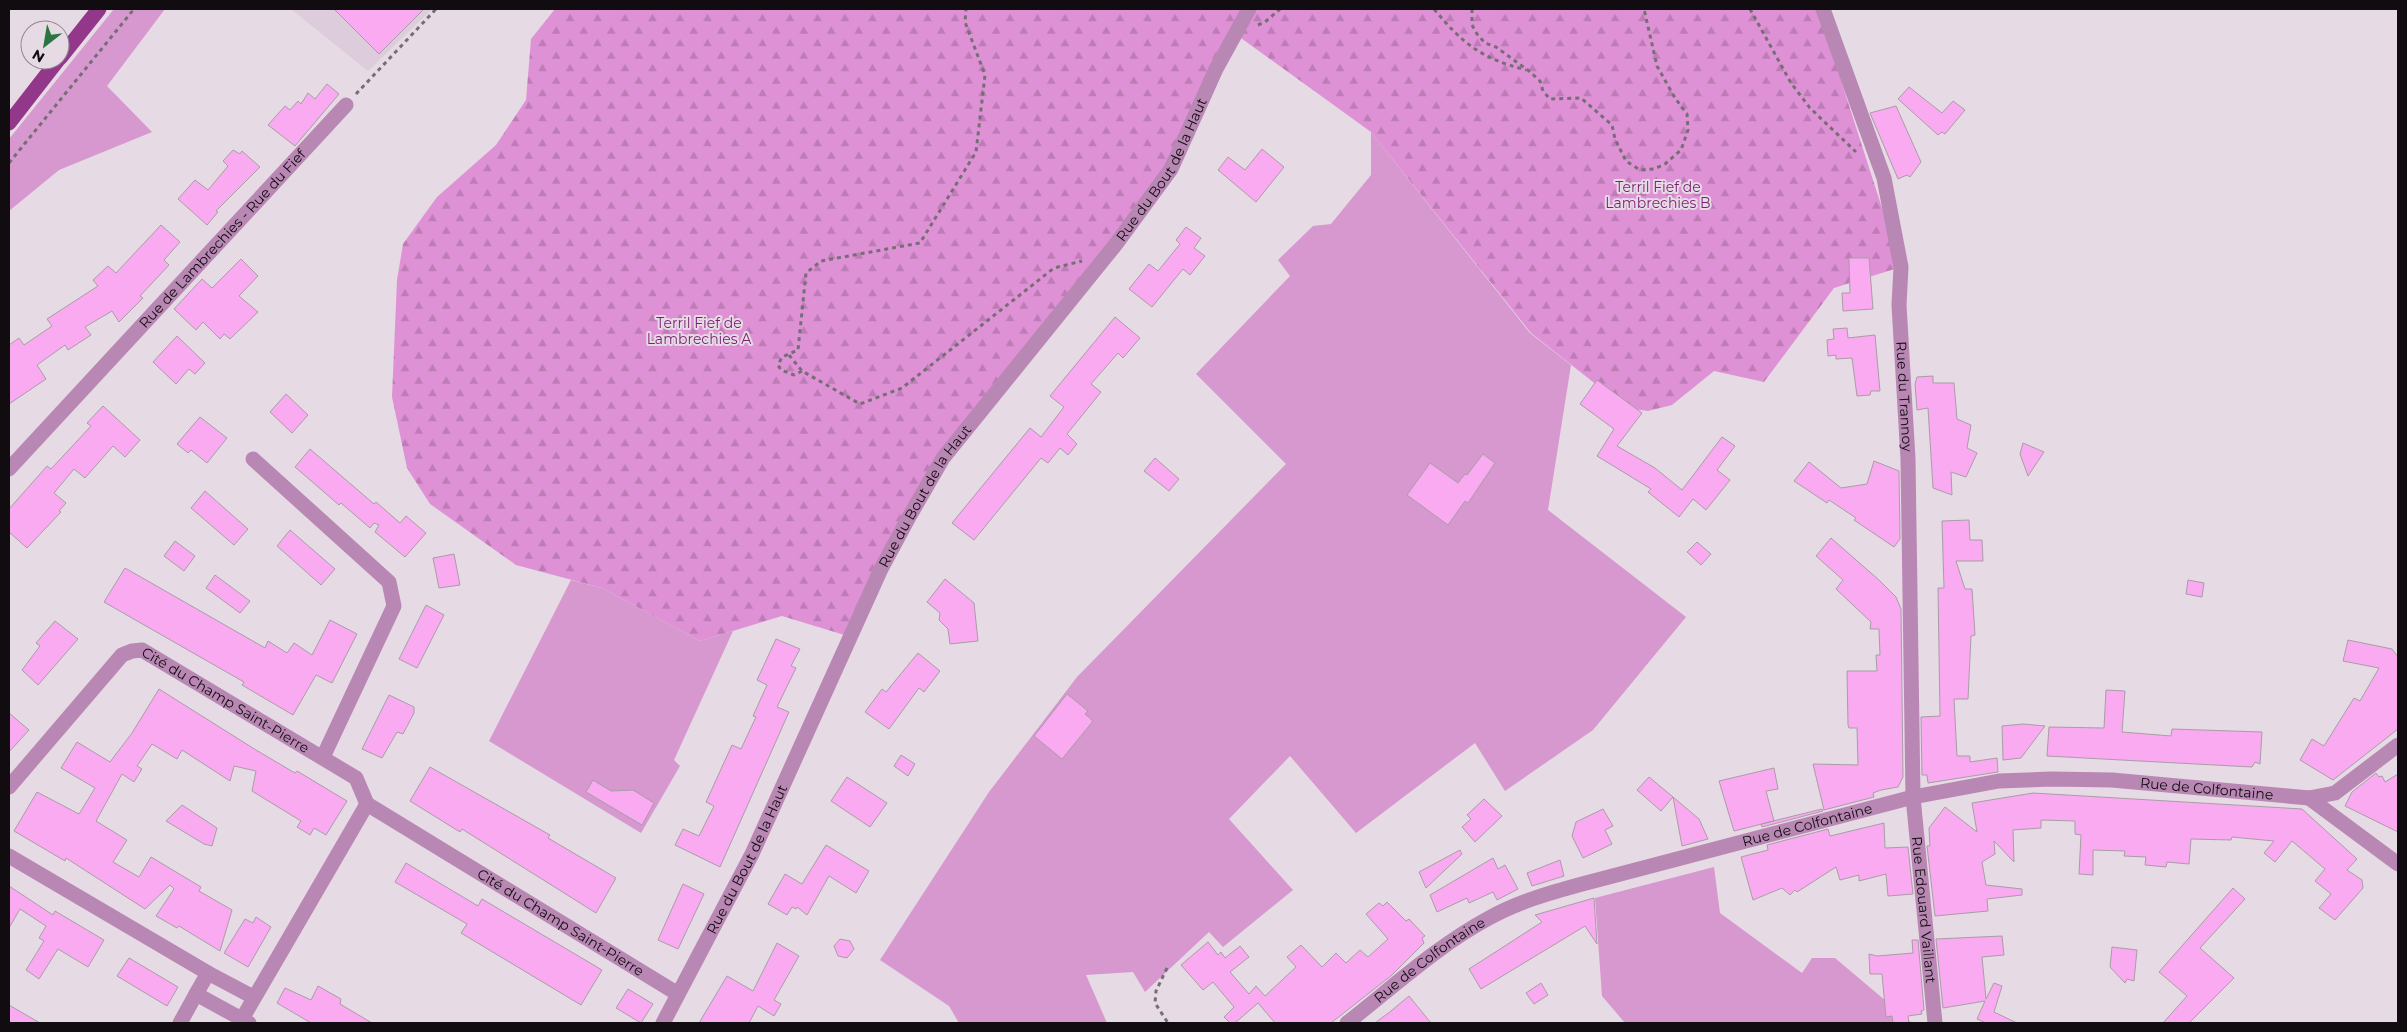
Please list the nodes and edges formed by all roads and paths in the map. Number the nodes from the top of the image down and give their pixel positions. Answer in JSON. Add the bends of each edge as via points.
{"nodes":[{"id":1,"x":99,"y":9,"type":"edge"},
{"id":2,"x":134,"y":9,"type":"edge"},
{"id":3,"x":436,"y":9,"type":"edge"},
{"id":4,"x":966,"y":9,"type":"edge"},
{"id":5,"x":1249,"y":9,"type":"edge"},
{"id":6,"x":1434,"y":9,"type":"edge"},
{"id":7,"x":1472,"y":9,"type":"edge"},
{"id":8,"x":1644,"y":9,"type":"edge"},
{"id":9,"x":1750,"y":9,"type":"edge"},
{"id":10,"x":1823,"y":9,"type":"edge"},
{"id":11,"x":70,"y":45,"type":"edge"},
{"id":12,"x":50,"y":70,"type":"edge"},
{"id":13,"x":1529,"y":71,"type":"junction"},
{"id":14,"x":346,"y":105,"type":"joint"},
{"id":15,"x":9,"y":123,"type":"edge"},
{"id":16,"x":1857,"y":153,"type":"dead end"},
{"id":17,"x":9,"y":163,"type":"edge"},
{"id":18,"x":1065,"y":265,"type":"dead end"},
{"id":19,"x":789,"y":355,"type":"junction"},
{"id":20,"x":802,"y":371,"type":"junction"},
{"id":21,"x":253,"y":459,"type":"dead end"},
{"id":22,"x":9,"y":469,"type":"edge"},
{"id":23,"x":2398,"y":745,"type":"edge"},
{"id":24,"x":323,"y":757,"type":"junction"},
{"id":25,"x":9,"y":787,"type":"edge"},
{"id":26,"x":1913,"y":797,"type":"junction"},
{"id":27,"x":2309,"y":798,"type":"junction"},
{"id":28,"x":367,"y":804,"type":"junction"},
{"id":29,"x":9,"y":856,"type":"edge"},
{"id":30,"x":2398,"y":864,"type":"edge"},
{"id":31,"x":1167,"y":968,"type":"dead end"},
{"id":32,"x":208,"y":973,"type":"junction"},
{"id":33,"x":196,"y":994,"type":"junction"},
{"id":34,"x":678,"y":994,"type":"junction"},
{"id":35,"x":254,"y":998,"type":"junction"},
{"id":36,"x":245,"y":1021,"type":"edge"},
{"id":37,"x":180,"y":1023,"type":"edge"},
{"id":38,"x":663,"y":1023,"type":"edge"},
{"id":39,"x":1168,"y":1023,"type":"edge"},
{"id":40,"x":1347,"y":1023,"type":"edge"},
{"id":41,"x":1935,"y":1023,"type":"edge"}],
"edges":[{"from":1,"to":11,"type":"main road"},
{"from":2,"to":17,"type":"path"},
{"from":3,"to":14,"type":"path"},
{"from":4,"to":19,"type":"path","via":[[965,22],[985,75],[976,152],[920,243],[821,261],[806,273],[798,350]]},
{"from":5,"to":34,"type":"street","name":"Rue du Bout de la Haut","via":[[1216,68],[1171,169],[1116,244],[944,458],[914,508],[880,569],[752,854]]},
{"from":6,"to":13,"type":"path","via":[[1469,46],[1494,61]]},
{"from":7,"to":13,"type":"path","via":[[1472,24],[1485,43],[1496,47]]},
{"from":8,"to":13,"type":"path","via":[[1657,66],[1686,114],[1688,130],[1681,150],[1665,164],[1640,170],[1633,166],[1626,161],[1612,125],[1581,98],[1550,99],[1540,81]]},
{"from":9,"to":16,"type":"path","via":[[1790,83],[1810,108]]},
{"from":10,"to":26,"type":"street","name":"Rue du Trannoy","via":[[1884,178],[1901,267],[1899,305],[1908,459]]},
{"from":12,"to":15,"type":"main road"},
{"from":14,"to":22,"type":"street","name":"Rue de Lambrechies - Rue du Fief"},
{"from":18,"to":20,"type":"path","via":[[1054,268],[902,388],[860,404]]},
{"from":19,"to":20,"type":"path"},
{"from":19,"to":20,"type":"path","via":[[782,357],[778,365],[781,370],[794,374]]},
{"from":21,"to":24,"type":"street","name":"Cité du Champ Saint-Pierre","via":[[389,582],[394,606]]},
{"from":23,"to":27,"type":"street","name":"Rue de Colfontaine","via":[[2335,793]]},
{"from":24,"to":25,"type":"street","name":"Cité du Champ Saint-Pierre","via":[[142,650],[122,655]]},
{"from":24,"to":28,"type":"street","name":"Cité du Champ Saint-Pierre","via":[[356,778]]},
{"from":26,"to":27,"type":"street","name":"Rue de Colfontaine","via":[[1999,781],[2051,779],[2112,780]]},
{"from":26,"to":40,"type":"street","name":"Rue de Colfontaine","via":[[1536,898],[1489,917],[1449,943]]},
{"from":26,"to":41,"type":"street","name":"Rue Edouard Vaillant"},
{"from":27,"to":30,"type":"street"},
{"from":28,"to":34,"type":"street","name":"Cité du Champ Saint-Pierre"},
{"from":28,"to":35,"type":"street"},
{"from":29,"to":32,"type":"street"},
{"from":31,"to":39,"type":"path","via":[[1156,991],[1155,1004]]},
{"from":32,"to":33,"type":"street"},
{"from":32,"to":35,"type":"street"},
{"from":33,"to":36,"type":"street"},
{"from":33,"to":37,"type":"street"},
{"from":34,"to":38,"type":"street","name":"Rue du Bout de la Haut"},
{"from":35,"to":36,"type":"street"}]}
